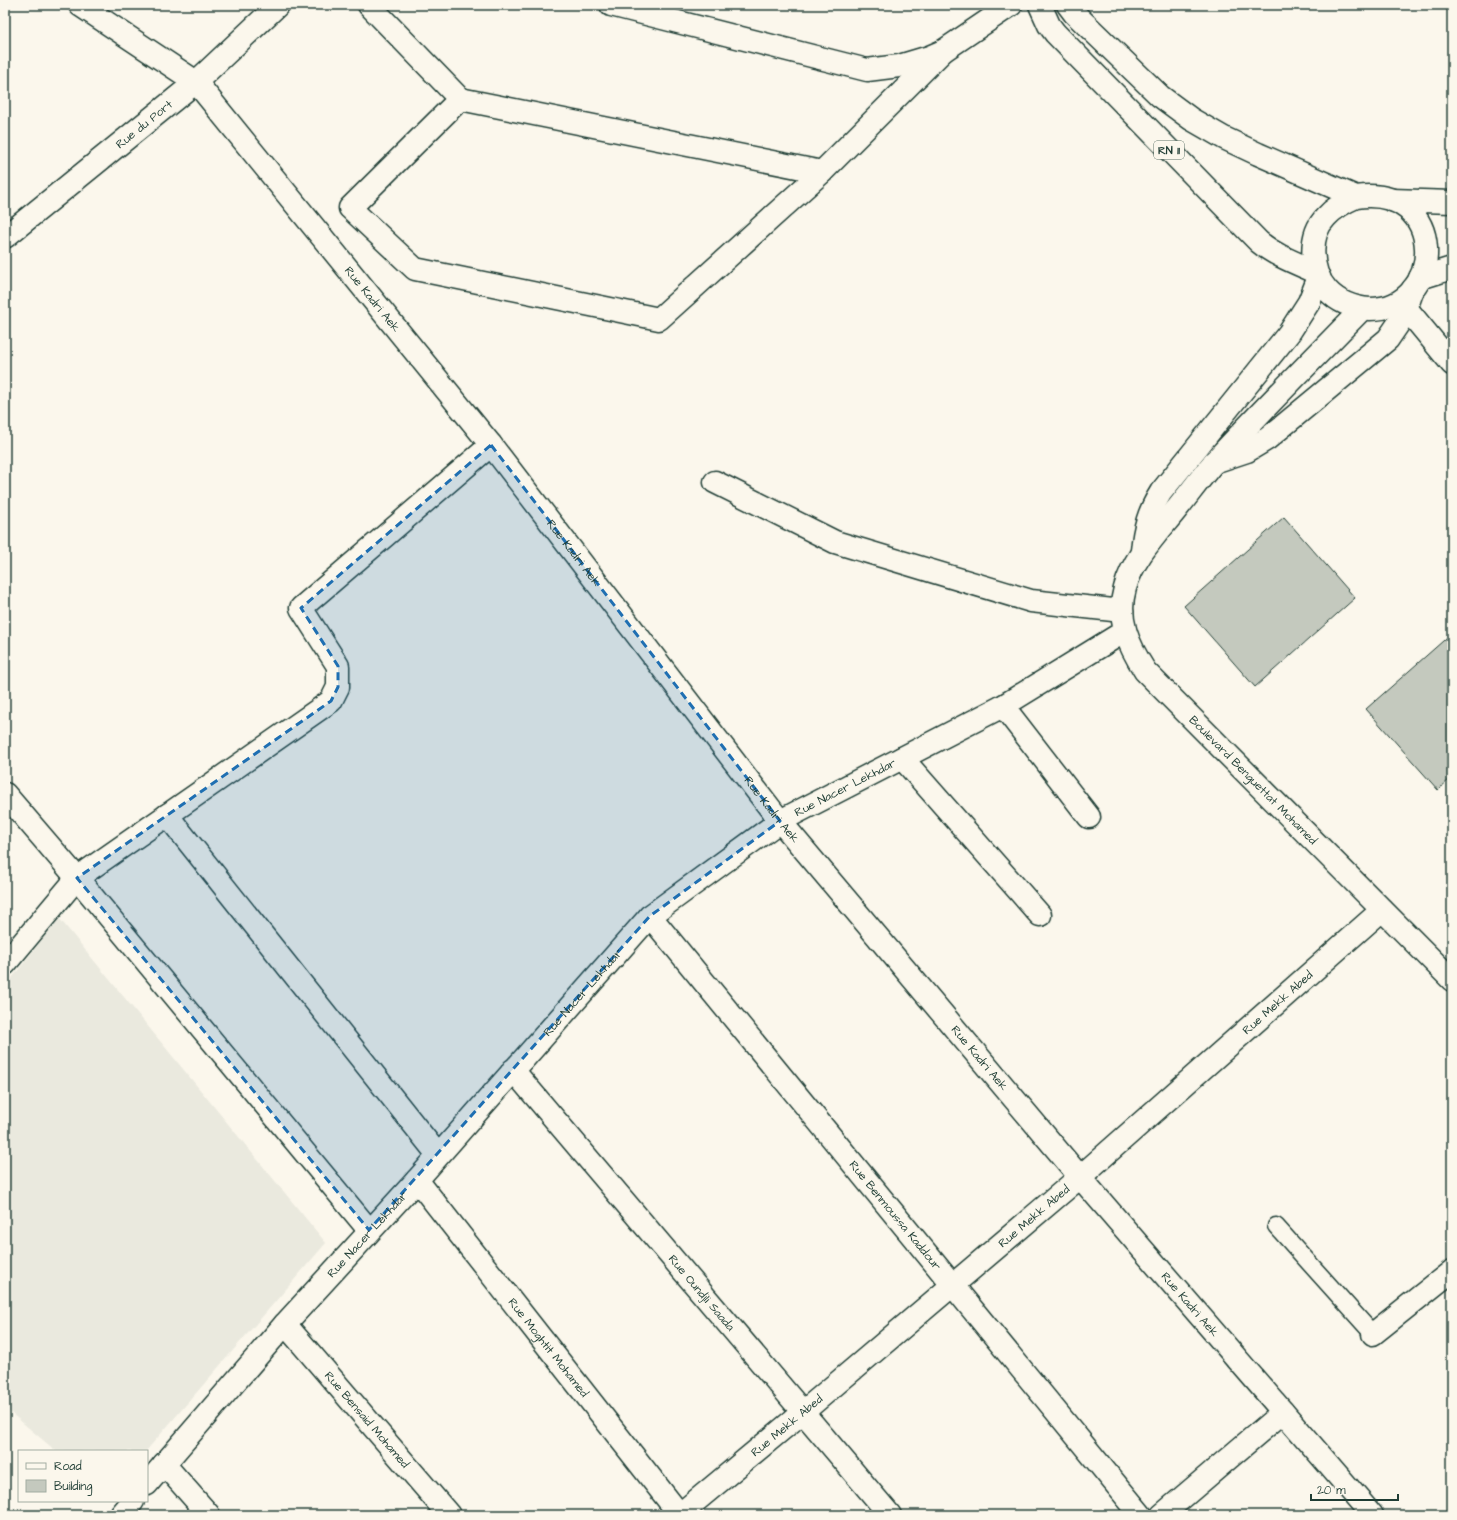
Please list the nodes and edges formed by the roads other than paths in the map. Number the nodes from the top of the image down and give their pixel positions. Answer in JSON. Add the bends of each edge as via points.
{"nodes":[{"id":1,"x":80,"y":5,"type":"edge"},
{"id":2,"x":278,"y":5,"type":"edge"},
{"id":3,"x":369,"y":5,"type":"edge"},
{"id":4,"x":611,"y":5,"type":"edge"},
{"id":5,"x":1011,"y":5,"type":"edge"},
{"id":6,"x":1040,"y":5,"type":"edge"},
{"id":7,"x":1068,"y":5,"type":"edge"},
{"id":8,"x":943,"y":51,"type":"junction"},
{"id":9,"x":196,"y":82,"type":"junction"},
{"id":10,"x":460,"y":99,"type":"junction"},
{"id":11,"x":822,"y":172,"type":"junction"},
{"id":12,"x":1356,"y":197,"type":"junction"},
{"id":13,"x":1392,"y":200,"type":"junction"},
{"id":14,"x":1452,"y":202,"type":"edge"},
{"id":15,"x":5,"y":237,"type":"edge"},
{"id":16,"x":1452,"y":268,"type":"edge"},
{"id":17,"x":1318,"y":275,"type":"junction"},
{"id":18,"x":1413,"y":292,"type":"junction"},
{"id":19,"x":1362,"y":308,"type":"junction"},
{"id":20,"x":1452,"y":364,"type":"edge"},
{"id":21,"x":491,"y":445,"type":"junction"},
{"id":22,"x":1214,"y":462,"type":"junction"},
{"id":23,"x":715,"y":482,"type":"dead end"},
{"id":24,"x":1142,"y":552,"type":"junction"},
{"id":25,"x":1124,"y":621,"type":"junction"},
{"id":26,"x":1003,"y":706,"type":"junction"},
{"id":27,"x":902,"y":758,"type":"junction"},
{"id":28,"x":5,"y":794,"type":"edge"},
{"id":29,"x":167,"y":816,"type":"junction"},
{"id":30,"x":1089,"y":817,"type":"dead end"},
{"id":31,"x":780,"y":821,"type":"junction"},
{"id":32,"x":77,"y":878,"type":"junction"},
{"id":33,"x":1382,"y":910,"type":"junction"},
{"id":34,"x":1040,"y":915,"type":"dead end"},
{"id":35,"x":650,"y":916,"type":"junction"},
{"id":36,"x":5,"y":964,"type":"edge"},
{"id":37,"x":1452,"y":980,"type":"edge"},
{"id":38,"x":513,"y":1070,"type":"junction"},
{"id":39,"x":438,"y":1155,"type":"junction"},
{"id":40,"x":1080,"y":1177,"type":"junction"},
{"id":41,"x":417,"y":1180,"type":"junction"},
{"id":42,"x":1276,"y":1226,"type":"dead end"},
{"id":43,"x":370,"y":1230,"type":"junction"},
{"id":44,"x":1452,"y":1271,"type":"edge"},
{"id":45,"x":952,"y":1286,"type":"junction"},
{"id":46,"x":285,"y":1324,"type":"junction"},
{"id":47,"x":1373,"y":1334,"type":"joint"},
{"id":48,"x":803,"y":1412,"type":"junction"},
{"id":49,"x":1283,"y":1412,"type":"junction"},
{"id":50,"x":164,"y":1464,"type":"junction"},
{"id":51,"x":148,"y":1483,"type":"edge"},
{"id":52,"x":132,"y":1502,"type":"edge"},
{"id":53,"x":121,"y":1515,"type":"edge"},
{"id":54,"x":209,"y":1515,"type":"edge"},
{"id":55,"x":449,"y":1515,"type":"edge"},
{"id":56,"x":679,"y":1515,"type":"edge"},
{"id":57,"x":890,"y":1515,"type":"edge"},
{"id":58,"x":1141,"y":1515,"type":"edge"},
{"id":59,"x":1162,"y":1515,"type":"edge"},
{"id":60,"x":1372,"y":1515,"type":"edge"}],
"edges":[{"from":1,"to":9,"type":"street","name":"Rue Kadri Aek"},
{"from":2,"to":9,"type":"street","name":"Rue du Port"},
{"from":3,"to":10,"type":"street"},
{"from":4,"to":8,"type":"street","via":[[867,70],[899,66]]},
{"from":5,"to":8,"type":"street"},
{"from":6,"to":17,"type":"street","number":"RN 11","via":[[1055,33],[1259,242],[1285,259]]},
{"from":7,"to":12,"type":"street","via":[[1160,96],[1191,119],[1224,138]]},
{"from":8,"to":11,"type":"street"},
{"from":9,"to":15,"type":"street","name":"Rue du Port"},
{"from":9,"to":21,"type":"street","name":"Rue Kadri Aek"},
{"from":10,"to":11,"type":"street"},
{"from":10,"to":11,"type":"street","via":[[350,208],[415,268],[651,318],[659,319]]},
{"from":12,"to":13,"type":"street","via":[[1380,196]]},
{"from":12,"to":17,"type":"street","via":[[1339,204],[1324,218],[1316,234],[1313,254]]},
{"from":13,"to":14,"type":"street"},
{"from":13,"to":18,"type":"street","via":[[1406,208],[1424,233],[1427,248],[1426,264]]},
{"from":16,"to":18,"type":"street"},
{"from":17,"to":19,"type":"street","via":[[1326,289],[1336,298],[1348,305]]},
{"from":17,"to":24,"type":"street","via":[[1309,302],[1289,333],[1161,492],[1148,515]]},
{"from":18,"to":19,"type":"street","via":[[1390,305],[1376,309]]},
{"from":18,"to":20,"type":"street"},
{"from":18,"to":22,"type":"street","via":[[1403,317],[1388,339],[1267,439],[1247,451]]},
{"from":19,"to":22,"type":"street","name":"Boulevard Benguettat Mohamed"},
{"from":21,"to":29,"type":"street","via":[[301,608],[338,666],[338,687],[331,701]]},
{"from":21,"to":31,"type":"street","name":"Rue Kadri Aek"},
{"from":22,"to":24,"type":"street","name":"Boulevard Benguettat Mohamed"},
{"from":23,"to":25,"type":"street","via":[[835,542],[1031,602]]},
{"from":24,"to":25,"type":"street","name":"Boulevard Benguettat Mohamed","via":[[1131,570],[1124,590]]},
{"from":25,"to":26,"type":"street","name":"Rue Nacer Lekhdar"},
{"from":25,"to":33,"type":"street","name":"Boulevard Benguettat Mohamed","via":[[1133,652],[1145,670]]},
{"from":26,"to":27,"type":"street","name":"Rue Nacer Lekhdar"},
{"from":26,"to":30,"type":"street"},
{"from":27,"to":31,"type":"street","name":"Rue Nacer Lekhdar"},
{"from":27,"to":34,"type":"street"},
{"from":28,"to":32,"type":"street"},
{"from":29,"to":32,"type":"street"},
{"from":29,"to":39,"type":"street"},
{"from":31,"to":35,"type":"street","name":"Rue Nacer Lekhdar"},
{"from":31,"to":40,"type":"street","name":"Rue Kadri Aek"},
{"from":32,"to":36,"type":"street"},
{"from":32,"to":43,"type":"street"},
{"from":33,"to":37,"type":"street","name":"Boulevard Benguettat Mohamed"},
{"from":33,"to":40,"type":"street","name":"Rue Mekk Abed"},
{"from":35,"to":38,"type":"street","name":"Rue Nacer Lekhdar"},
{"from":35,"to":45,"type":"street","name":"Rue Benmoussa Kaddour"},
{"from":38,"to":39,"type":"street","name":"Rue Nacer Lekhdar"},
{"from":38,"to":48,"type":"street","name":"Rue Oundjli Saada"},
{"from":39,"to":41,"type":"street","name":"Rue Nacer Lekhdar"},
{"from":40,"to":45,"type":"street","name":"Rue Mekk Abed"},
{"from":40,"to":49,"type":"street","name":"Rue Kadri Aek"},
{"from":41,"to":43,"type":"street","name":"Rue Nacer Lekhdar"},
{"from":41,"to":56,"type":"street","name":"Rue Moghtit Mohamed"},
{"from":42,"to":47,"type":"lane"},
{"from":43,"to":46,"type":"street","name":"Rue Nacer Lekhdar"},
{"from":44,"to":47,"type":"street"},
{"from":45,"to":48,"type":"street","name":"Rue Mekk Abed"},
{"from":45,"to":58,"type":"street","name":"Rue Benmoussa Kaddour"},
{"from":46,"to":50,"type":"street","name":"Rue Nacer Lekhdar"},
{"from":46,"to":55,"type":"street","name":"Rue Bensaid Mohamed"},
{"from":48,"to":56,"type":"street","name":"Rue Mekk Abed"},
{"from":48,"to":57,"type":"street","name":"Rue Oundjli Saada"},
{"from":49,"to":59,"type":"street"},
{"from":49,"to":60,"type":"street","name":"Rue Kadri Aek"},
{"from":50,"to":51,"type":"street","name":"Rue Nacer Lekhdar"},
{"from":50,"to":54,"type":"street"},
{"from":52,"to":53,"type":"street"}]}
